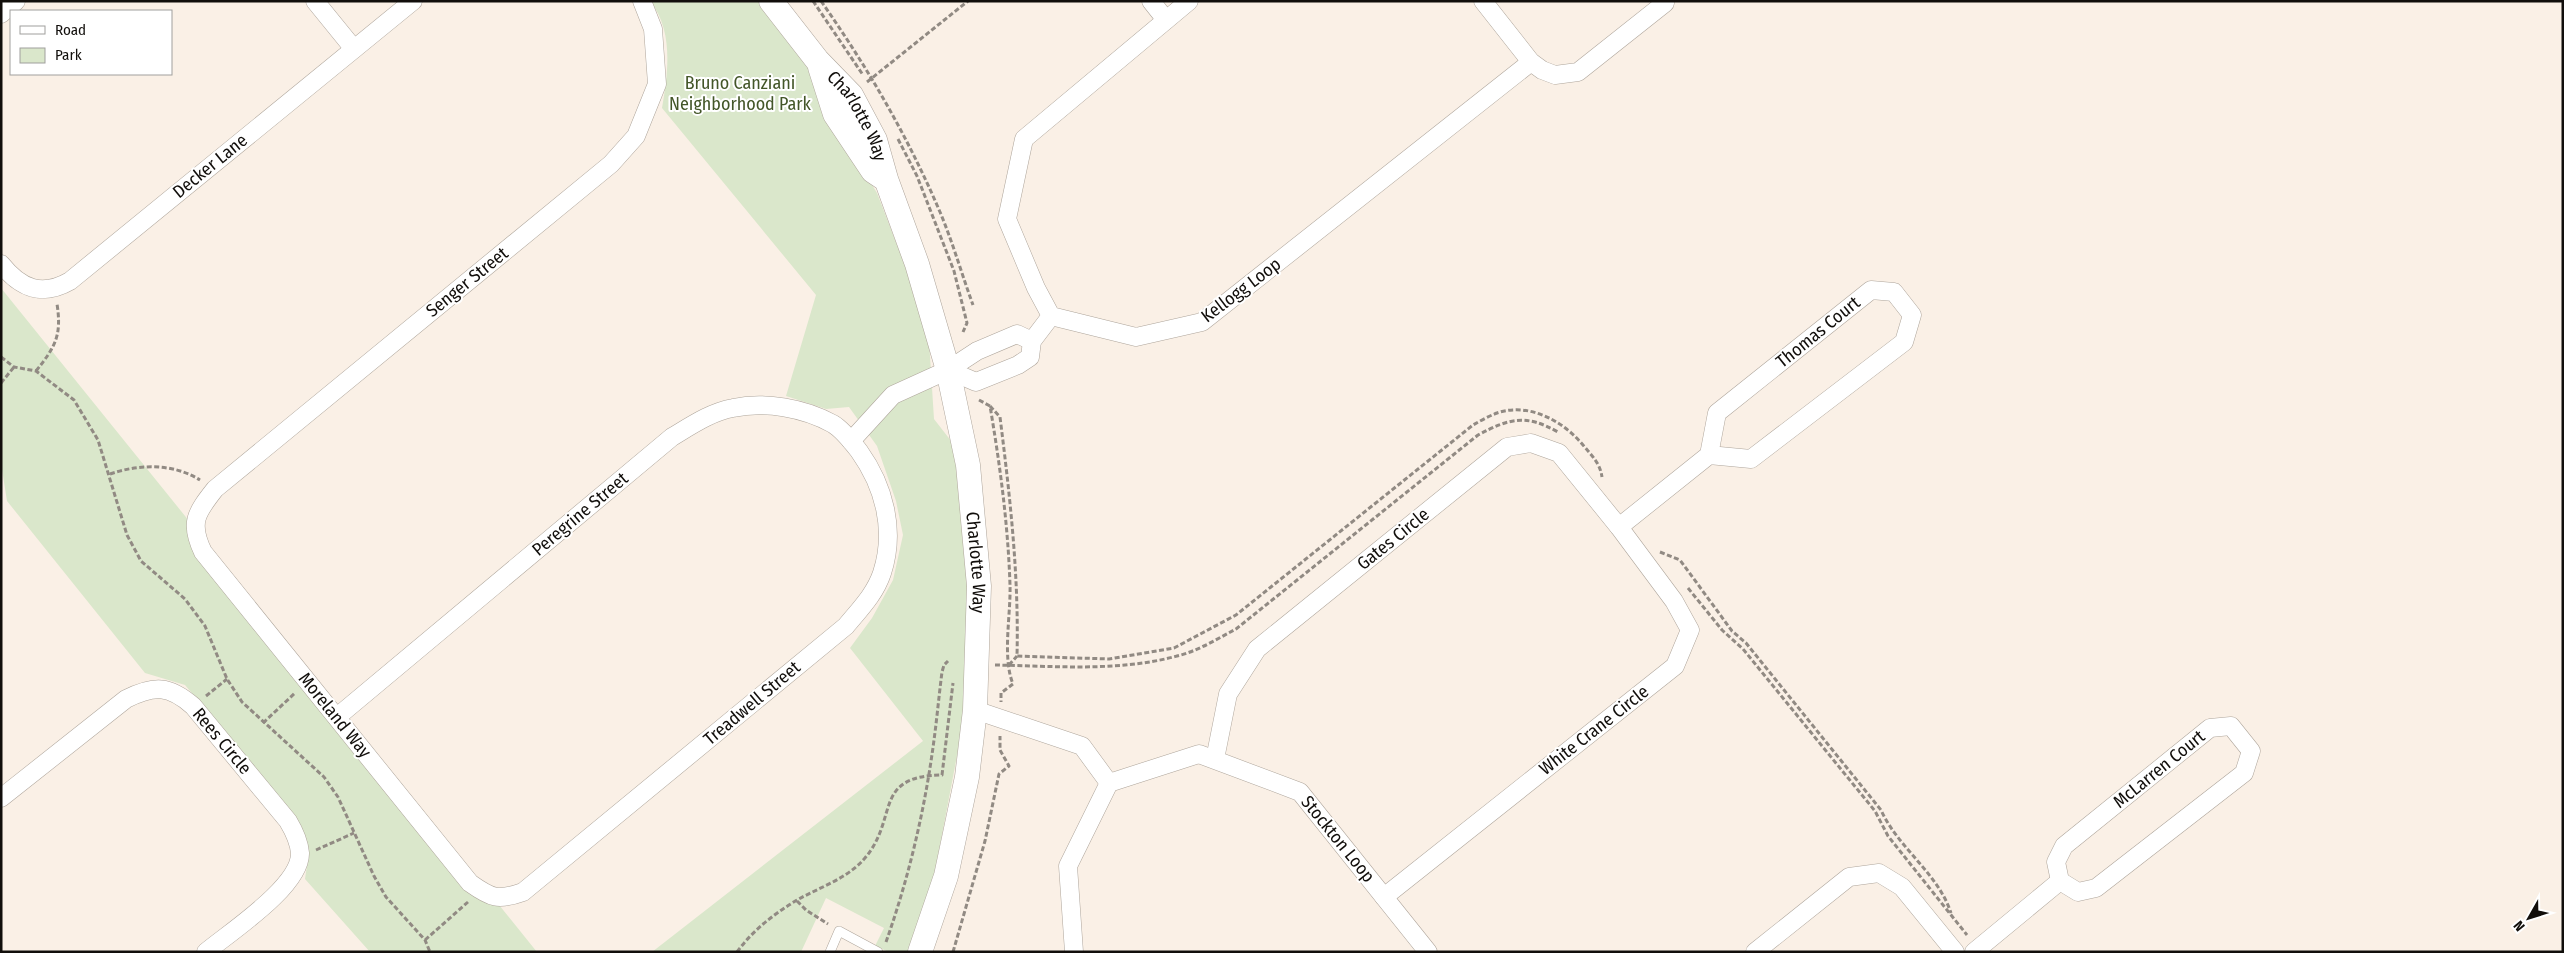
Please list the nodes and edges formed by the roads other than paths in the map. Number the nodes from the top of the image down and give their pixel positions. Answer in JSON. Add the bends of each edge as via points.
{"nodes":[{"id":1,"x":16,"y":1,"type":"edge"},
{"id":2,"x":315,"y":1,"type":"edge"},
{"id":3,"x":413,"y":1,"type":"edge"},
{"id":4,"x":642,"y":1,"type":"edge"},
{"id":5,"x":771,"y":1,"type":"edge"},
{"id":6,"x":1151,"y":1,"type":"edge"},
{"id":7,"x":1189,"y":1,"type":"edge"},
{"id":8,"x":1483,"y":1,"type":"edge"},
{"id":9,"x":1665,"y":3,"type":"dead end"},
{"id":10,"x":1,"y":14,"type":"edge"},
{"id":11,"x":1166,"y":20,"type":"junction"},
{"id":12,"x":354,"y":49,"type":"junction"},
{"id":13,"x":817,"y":60,"type":"junction"},
{"id":14,"x":1531,"y":62,"type":"junction"},
{"id":15,"x":886,"y":179,"type":"junction"},
{"id":16,"x":1,"y":264,"type":"edge"},
{"id":17,"x":1051,"y":316,"type":"junction"},
{"id":18,"x":1032,"y":341,"type":"junction"},
{"id":19,"x":948,"y":370,"type":"junction"},
{"id":20,"x":851,"y":441,"type":"junction"},
{"id":21,"x":1710,"y":455,"type":"junction"},
{"id":22,"x":195,"y":522,"type":"joint"},
{"id":23,"x":1619,"y":527,"type":"junction"},
{"id":24,"x":975,"y":710,"type":"junction"},
{"id":25,"x":337,"y":717,"type":"junction"},
{"id":26,"x":1215,"y":759,"type":"junction"},
{"id":27,"x":1109,"y":783,"type":"junction"},
{"id":28,"x":1,"y":798,"type":"edge"},
{"id":29,"x":2060,"y":882,"type":"junction"},
{"id":30,"x":486,"y":894,"type":"joint"},
{"id":31,"x":1384,"y":897,"type":"junction"},
{"id":32,"x":1976,"y":950,"type":"edge"},
{"id":33,"x":206,"y":952,"type":"edge"},
{"id":34,"x":830,"y":952,"type":"edge"},
{"id":35,"x":878,"y":952,"type":"edge"},
{"id":36,"x":920,"y":952,"type":"edge"},
{"id":37,"x":1074,"y":952,"type":"edge"},
{"id":38,"x":1428,"y":952,"type":"edge"},
{"id":39,"x":1755,"y":952,"type":"edge"},
{"id":40,"x":1955,"y":952,"type":"edge"}],
"edges":[{"from":1,"to":10,"type":"street"},
{"from":2,"to":12,"type":"street"},
{"from":3,"to":12,"type":"street","name":"Decker Lane"},
{"from":4,"to":22,"type":"street","name":"Senger Street","via":[[653,29],[658,84],[636,136],[611,164],[215,489],[200,508]]},
{"from":5,"to":13,"type":"street","name":"Charlotte Way"},
{"from":6,"to":11,"type":"street"},
{"from":7,"to":11,"type":"street"},
{"from":8,"to":14,"type":"street"},
{"from":9,"to":14,"type":"street","via":[[1578,72],[1555,75]]},
{"from":11,"to":17,"type":"street","via":[[1024,139],[1007,219]]},
{"from":12,"to":16,"type":"street","name":"Decker Lane","via":[[70,281],[55,290],[25,286]]},
{"from":13,"to":15,"type":"street","name":"Charlotte Way","via":[[851,95],[875,140]]},
{"from":13,"to":15,"type":"street","name":"Charlotte Way","via":[[836,114],[873,171]]},
{"from":14,"to":17,"type":"street","name":"Kellogg Loop","via":[[1202,322],[1136,337]]},
{"from":15,"to":19,"type":"street","name":"Charlotte Way","via":[[917,264]]},
{"from":17,"to":18,"type":"street"},
{"from":18,"to":19,"type":"street","via":[[1017,334],[977,351]]},
{"from":18,"to":19,"type":"street","via":[[1030,357],[976,382]]},
{"from":19,"to":20,"type":"street","via":[[893,395]]},
{"from":19,"to":24,"type":"street","name":"Charlotte Way","via":[[969,474],[978,586]]},
{"from":20,"to":25,"type":"street","name":"Peregrine Street","via":[[834,424],[810,414],[768,404],[734,408],[704,417],[672,437]]},
{"from":20,"to":30,"type":"street","name":"Treadwell Street","via":[[873,471],[887,516],[888,543],[882,574],[870,599],[846,626],[523,892],[507,898]]},
{"from":21,"to":21,"type":"street","name":"Thomas Court","via":[[1751,459],[1904,342],[1912,314],[1894,292],[1871,290],[1718,413]]},
{"from":21,"to":23,"type":"street"},
{"from":22,"to":25,"type":"street","name":"Moreland Way","via":[[196,538],[203,552]]},
{"from":23,"to":26,"type":"street","name":"Gates Circle","via":[[1559,453],[1531,443],[1507,447],[1257,649],[1228,694]]},
{"from":23,"to":31,"type":"street","name":"White Crane Circle","via":[[1674,601],[1690,630],[1676,666]]},
{"from":24,"to":27,"type":"street","via":[[1082,746]]},
{"from":24,"to":36,"type":"street","name":"Charlotte Way","via":[[967,777],[946,876]]},
{"from":25,"to":30,"type":"street","name":"Moreland Way","via":[[470,883]]},
{"from":26,"to":27,"type":"street","name":"Stockton Loop","via":[[1200,754]]},
{"from":26,"to":31,"type":"street","name":"Stockton Loop","via":[[1300,792]]},
{"from":27,"to":37,"type":"street","via":[[1068,866]]},
{"from":28,"to":33,"type":"street","name":"Rees Circle","via":[[126,700],[144,690],[164,689],[182,696],[194,706],[288,821],[297,837],[300,855],[296,870],[283,889]]},
{"from":29,"to":29,"type":"street","name":"McLarren Court","via":[[2078,892],[2096,888],[2244,773],[2252,751],[2231,726],[2210,728],[2064,846],[2056,862]]},
{"from":29,"to":32,"type":"street"},
{"from":31,"to":38,"type":"street","name":"Stockton Loop"},
{"from":34,"to":35,"type":"lane","via":[[839,931]]},
{"from":39,"to":40,"type":"street","via":[[1849,877],[1879,872],[1902,887]]}]}
